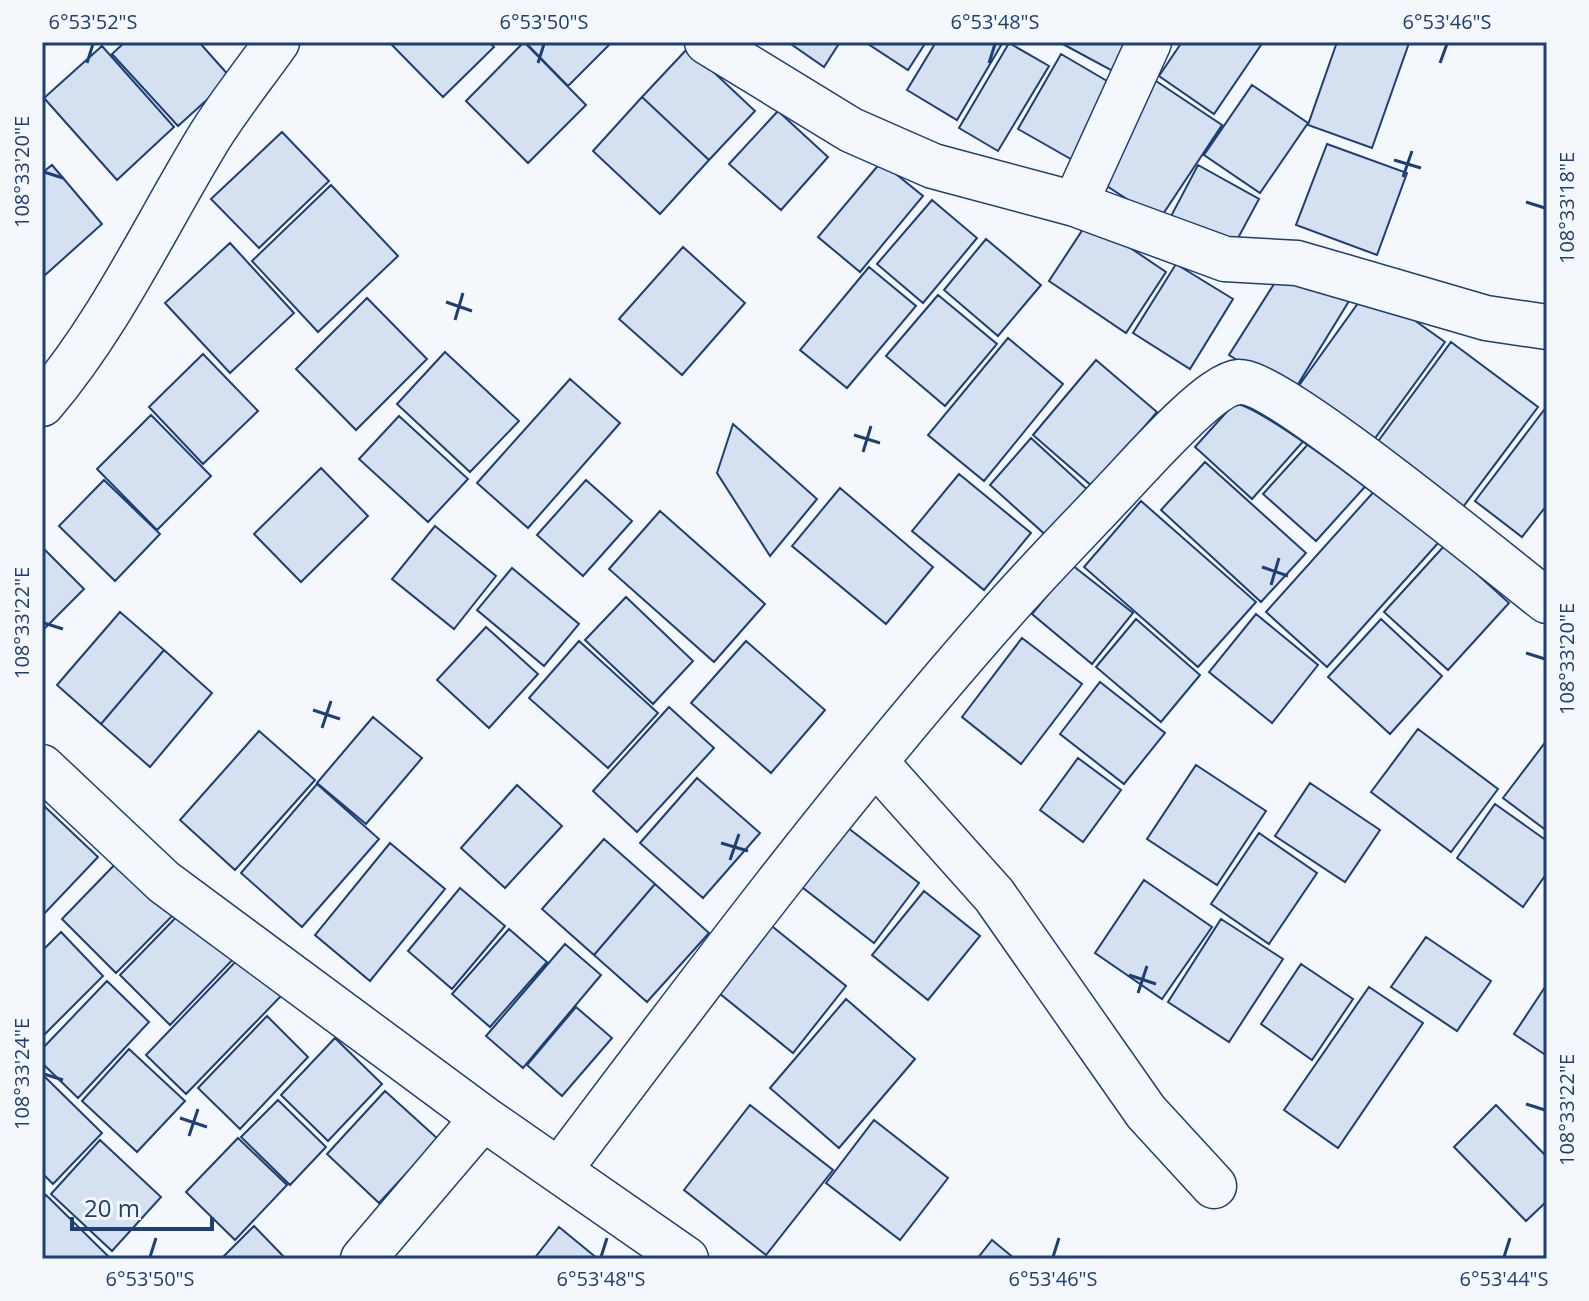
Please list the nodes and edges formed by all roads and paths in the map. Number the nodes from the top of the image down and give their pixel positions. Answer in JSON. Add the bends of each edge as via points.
{"nodes":[{"id":1,"x":277,"y":42,"type":"edge"},
{"id":2,"x":707,"y":42,"type":"edge"},
{"id":3,"x":1149,"y":42,"type":"edge"},
{"id":4,"x":1075,"y":204,"type":"junction"},
{"id":5,"x":1547,"y":327,"type":"edge"},
{"id":6,"x":42,"y":404,"type":"edge"},
{"id":7,"x":1547,"y":601,"type":"edge"},
{"id":8,"x":877,"y":764,"type":"junction"},
{"id":9,"x":42,"y":767,"type":"edge"},
{"id":10,"x":483,"y":1118,"type":"junction"},
{"id":11,"x":560,"y":1169,"type":"junction"},
{"id":12,"x":1214,"y":1186,"type":"dead end"},
{"id":13,"x":363,"y":1259,"type":"edge"},
{"id":14,"x":686,"y":1259,"type":"edge"}],
"edges":[{"from":1,"to":6,"type":"street","via":[[211,135],[74,366]]},
{"from":2,"to":4,"type":"street","via":[[851,130],[920,160]]},
{"from":3,"to":4,"type":"street"},
{"from":4,"to":5,"type":"street","via":[[1225,259],[1297,263],[1486,318]]},
{"from":7,"to":8,"type":"street","via":[[1309,417],[1251,384],[1237,382],[1170,433],[995,619]]},
{"from":8,"to":11,"type":"street"},
{"from":8,"to":12,"type":"street","via":[[994,895],[1146,1112]]},
{"from":9,"to":10,"type":"street","via":[[164,882]]},
{"from":10,"to":11,"type":"street"},
{"from":10,"to":13,"type":"street"},
{"from":11,"to":14,"type":"street"}]}
